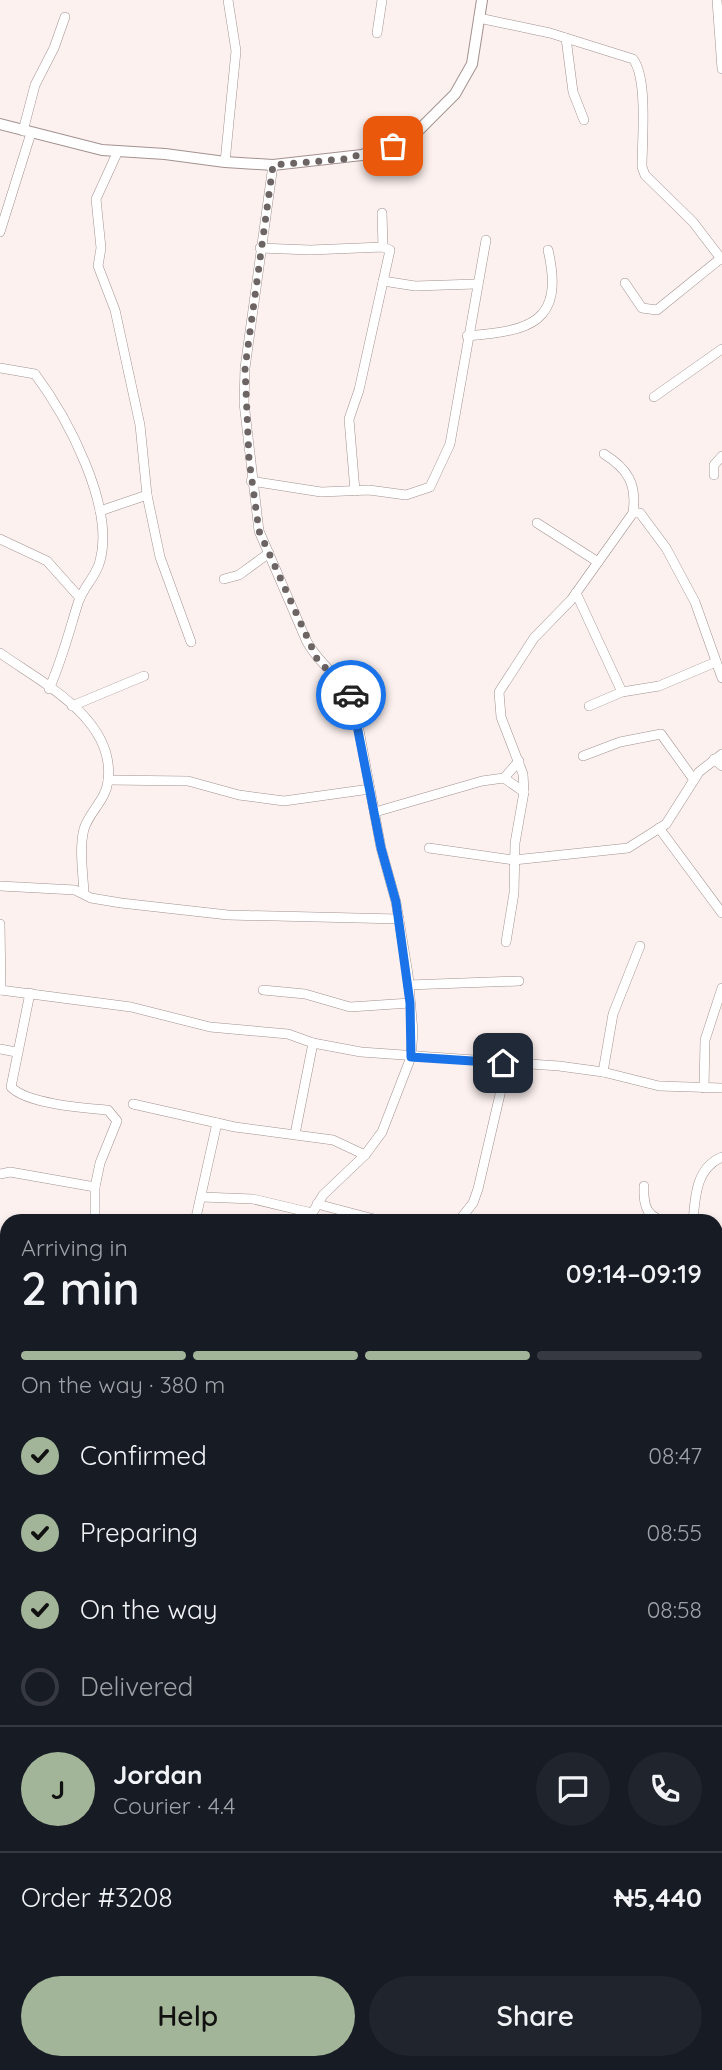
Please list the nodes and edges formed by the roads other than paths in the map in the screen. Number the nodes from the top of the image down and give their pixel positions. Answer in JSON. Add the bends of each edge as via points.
{"nodes":[{"id":1,"x":228,"y":0,"type":"edge"},
{"id":2,"x":382,"y":0,"type":"edge"},
{"id":3,"x":482,"y":0,"type":"edge"},
{"id":4,"x":717,"y":0,"type":"edge"},
{"id":5,"x":65,"y":18,"type":"dead end"},
{"id":6,"x":479,"y":18,"type":"junction"},
{"id":7,"x":377,"y":33,"type":"dead end"},
{"id":8,"x":566,"y":38,"type":"junction"},
{"id":9,"x":722,"y":69,"type":"edge"},
{"id":10,"x":584,"y":120,"type":"dead end"},
{"id":11,"x":0,"y":124,"type":"edge"},
{"id":12,"x":27,"y":132,"type":"junction"},
{"id":13,"x":102,"y":150,"type":"junction"},
{"id":14,"x":118,"y":151,"type":"junction"},
{"id":15,"x":225,"y":162,"type":"junction"},
{"id":16,"x":273,"y":165,"type":"junction"},
{"id":17,"x":108,"y":169,"type":"junction"},
{"id":18,"x":382,"y":213,"type":"dead end"},
{"id":19,"x":0,"y":232,"type":"edge"},
{"id":20,"x":486,"y":240,"type":"dead end"},
{"id":21,"x":383,"y":247,"type":"junction"},
{"id":22,"x":260,"y":248,"type":"junction"},
{"id":23,"x":548,"y":250,"type":"dead end"},
{"id":24,"x":721,"y":259,"type":"edge"},
{"id":25,"x":383,"y":281,"type":"junction"},
{"id":26,"x":625,"y":283,"type":"dead end"},
{"id":27,"x":476,"y":284,"type":"junction"},
{"id":28,"x":467,"y":336,"type":"junction"},
{"id":29,"x":722,"y":349,"type":"edge"},
{"id":30,"x":0,"y":368,"type":"edge"},
{"id":31,"x":653,"y":397,"type":"dead end"},
{"id":32,"x":604,"y":454,"type":"dead end"},
{"id":33,"x":722,"y":456,"type":"edge"},
{"id":34,"x":714,"y":474,"type":"dead end"},
{"id":35,"x":251,"y":481,"type":"junction"},
{"id":36,"x":355,"y":491,"type":"junction"},
{"id":37,"x":147,"y":495,"type":"junction"},
{"id":38,"x":100,"y":511,"type":"junction"},
{"id":39,"x":633,"y":513,"type":"junction"},
{"id":40,"x":537,"y":523,"type":"dead end"},
{"id":41,"x":0,"y":539,"type":"edge"},
{"id":42,"x":269,"y":554,"type":"junction"},
{"id":43,"x":598,"y":562,"type":"junction"},
{"id":44,"x":223,"y":579,"type":"dead end"},
{"id":45,"x":576,"y":593,"type":"junction"},
{"id":46,"x":80,"y":598,"type":"junction"},
{"id":47,"x":191,"y":642,"type":"dead end"},
{"id":48,"x":0,"y":653,"type":"edge"},
{"id":49,"x":716,"y":662,"type":"junction"},
{"id":50,"x":144,"y":676,"type":"dead end"},
{"id":51,"x":722,"y":678,"type":"edge"},
{"id":52,"x":49,"y":689,"type":"junction"},
{"id":53,"x":622,"y":692,"type":"junction"},
{"id":54,"x":72,"y":706,"type":"junction"},
{"id":55,"x":589,"y":706,"type":"dead end"},
{"id":56,"x":583,"y":756,"type":"dead end"},
{"id":57,"x":718,"y":756,"type":"edge"},
{"id":58,"x":519,"y":761,"type":"junction"},
{"id":59,"x":722,"y":766,"type":"edge"},
{"id":60,"x":504,"y":778,"type":"junction"},
{"id":61,"x":108,"y":780,"type":"junction"},
{"id":62,"x":694,"y":780,"type":"junction"},
{"id":63,"x":370,"y":789,"type":"junction"},
{"id":64,"x":524,"y":792,"type":"junction"},
{"id":65,"x":375,"y":812,"type":"junction"},
{"id":66,"x":659,"y":828,"type":"junction"},
{"id":67,"x":429,"y":848,"type":"dead end"},
{"id":68,"x":514,"y":860,"type":"junction"},
{"id":69,"x":0,"y":886,"type":"edge"},
{"id":70,"x":84,"y":893,"type":"junction"},
{"id":71,"x":722,"y":913,"type":"edge"},
{"id":72,"x":399,"y":919,"type":"junction"},
{"id":73,"x":0,"y":924,"type":"edge"},
{"id":74,"x":506,"y":942,"type":"dead end"},
{"id":75,"x":640,"y":946,"type":"dead end"},
{"id":76,"x":519,"y":981,"type":"dead end"},
{"id":77,"x":408,"y":985,"type":"junction"},
{"id":78,"x":0,"y":990,"type":"edge"},
{"id":79,"x":263,"y":990,"type":"dead end"},
{"id":80,"x":722,"y":991,"type":"edge"},
{"id":81,"x":30,"y":993,"type":"junction"},
{"id":82,"x":410,"y":1003,"type":"junction"},
{"id":83,"x":313,"y":1043,"type":"junction"},
{"id":84,"x":0,"y":1049,"type":"edge"},
{"id":85,"x":16,"y":1052,"type":"junction"},
{"id":86,"x":411,"y":1057,"type":"junction"},
{"id":87,"x":503,"y":1063,"type":"junction"},
{"id":88,"x":603,"y":1072,"type":"junction"},
{"id":89,"x":704,"y":1088,"type":"junction"},
{"id":90,"x":722,"y":1088,"type":"edge"},
{"id":91,"x":133,"y":1104,"type":"dead end"},
{"id":92,"x":216,"y":1123,"type":"junction"},
{"id":93,"x":295,"y":1134,"type":"junction"},
{"id":94,"x":365,"y":1155,"type":"junction"},
{"id":95,"x":722,"y":1157,"type":"edge"},
{"id":96,"x":0,"y":1174,"type":"edge"},
{"id":97,"x":644,"y":1186,"type":"dead end"},
{"id":98,"x":95,"y":1187,"type":"junction"},
{"id":99,"x":202,"y":1197,"type":"junction"},
{"id":100,"x":312,"y":1213,"type":"edge"},
{"id":101,"x":95,"y":1214,"type":"edge"},
{"id":102,"x":197,"y":1214,"type":"edge"},
{"id":103,"x":464,"y":1214,"type":"edge"},
{"id":104,"x":650,"y":1214,"type":"edge"},
{"id":105,"x":695,"y":1214,"type":"edge"}],
"edges":[{"from":1,"to":15,"type":"street","via":[[236,51]]},
{"from":2,"to":7,"type":"street"},
{"from":3,"to":6,"type":"street"},
{"from":4,"to":9,"type":"street"},
{"from":5,"to":12,"type":"street","via":[[35,85]]},
{"from":6,"to":8,"type":"street"},
{"from":6,"to":16,"type":"street","via":[[472,64],[465,78],[412,137],[344,159]]},
{"from":8,"to":10,"type":"street","via":[[573,92]]},
{"from":8,"to":24,"type":"street","via":[[626,55],[639,67],[645,175],[693,222]]},
{"from":11,"to":12,"type":"street"},
{"from":12,"to":13,"type":"street"},
{"from":12,"to":19,"type":"street"},
{"from":13,"to":14,"type":"street"},
{"from":13,"to":17,"type":"street"},
{"from":14,"to":15,"type":"street"},
{"from":14,"to":17,"type":"street"},
{"from":15,"to":16,"type":"street"},
{"from":16,"to":22,"type":"street"},
{"from":17,"to":37,"type":"street","via":[[96,199],[101,248],[98,266],[115,310],[140,425]]},
{"from":18,"to":21,"type":"street"},
{"from":20,"to":27,"type":"street"},
{"from":21,"to":22,"type":"street"},
{"from":21,"to":25,"type":"street","via":[[390,250]]},
{"from":22,"to":35,"type":"street","via":[[245,368]]},
{"from":23,"to":28,"type":"street","via":[[553,282],[543,316],[495,333]]},
{"from":24,"to":26,"type":"street","via":[[657,310],[642,308]]},
{"from":25,"to":27,"type":"street","via":[[415,286]]},
{"from":25,"to":36,"type":"street","via":[[349,419]]},
{"from":27,"to":28,"type":"street"},
{"from":28,"to":36,"type":"street","via":[[450,444],[430,487],[406,495]]},
{"from":29,"to":31,"type":"street"},
{"from":30,"to":38,"type":"street","via":[[35,374],[44,386],[84,464]]},
{"from":32,"to":39,"type":"street","via":[[628,473],[636,494]]},
{"from":33,"to":34,"type":"street","via":[[714,465]]},
{"from":35,"to":36,"type":"street","via":[[321,492]]},
{"from":35,"to":42,"type":"street","via":[[259,531]]},
{"from":37,"to":38,"type":"street"},
{"from":37,"to":47,"type":"street","via":[[160,557]]},
{"from":38,"to":46,"type":"street","via":[[101,559]]},
{"from":39,"to":43,"type":"street"},
{"from":39,"to":49,"type":"street","via":[[648,520],[666,548],[695,602]]},
{"from":40,"to":43,"type":"street"},
{"from":41,"to":46,"type":"street","via":[[47,561]]},
{"from":42,"to":44,"type":"street","via":[[239,575]]},
{"from":42,"to":63,"type":"street","via":[[317,659],[353,698]]},
{"from":43,"to":45,"type":"street"},
{"from":45,"to":53,"type":"street"},
{"from":45,"to":58,"type":"street","via":[[534,638],[499,692],[501,717]]},
{"from":46,"to":52,"type":"street"},
{"from":48,"to":52,"type":"street"},
{"from":49,"to":51,"type":"street"},
{"from":49,"to":53,"type":"street","via":[[659,686]]},
{"from":50,"to":54,"type":"street"},
{"from":52,"to":54,"type":"street"},
{"from":53,"to":55,"type":"street"},
{"from":54,"to":61,"type":"street","via":[[95,729],[104,746]]},
{"from":56,"to":62,"type":"street","via":[[661,734]]},
{"from":57,"to":59,"type":"street"},
{"from":57,"to":62,"type":"street"},
{"from":58,"to":60,"type":"street"},
{"from":58,"to":64,"type":"street"},
{"from":60,"to":64,"type":"street"},
{"from":60,"to":65,"type":"street"},
{"from":61,"to":63,"type":"street","via":[[188,781],[284,801]]},
{"from":61,"to":70,"type":"street","via":[[105,794],[85,826]]},
{"from":62,"to":66,"type":"street"},
{"from":63,"to":65,"type":"street"},
{"from":64,"to":68,"type":"street"},
{"from":65,"to":72,"type":"street"},
{"from":66,"to":68,"type":"street","via":[[628,848]]},
{"from":66,"to":71,"type":"street"},
{"from":67,"to":68,"type":"street"},
{"from":68,"to":74,"type":"street"},
{"from":69,"to":70,"type":"street"},
{"from":70,"to":72,"type":"street","via":[[121,903],[228,915]]},
{"from":72,"to":77,"type":"street"},
{"from":73,"to":78,"type":"street"},
{"from":75,"to":88,"type":"street","via":[[613,1014]]},
{"from":76,"to":77,"type":"street"},
{"from":77,"to":82,"type":"street"},
{"from":78,"to":81,"type":"street"},
{"from":79,"to":82,"type":"street","via":[[305,994],[350,1007]]},
{"from":80,"to":89,"type":"street","via":[[705,1040]]},
{"from":81,"to":83,"type":"street","via":[[131,1007],[242,1032],[288,1034]]},
{"from":81,"to":85,"type":"street"},
{"from":82,"to":86,"type":"street"},
{"from":83,"to":86,"type":"street"},
{"from":83,"to":93,"type":"street"},
{"from":84,"to":85,"type":"street"},
{"from":85,"to":98,"type":"street","via":[[10,1081],[16,1092],[114,1113],[117,1121]]},
{"from":86,"to":87,"type":"street"},
{"from":86,"to":94,"type":"street","via":[[382,1132]]},
{"from":87,"to":88,"type":"street"},
{"from":87,"to":103,"type":"street","via":[[478,1189]]},
{"from":88,"to":89,"type":"street","via":[[659,1086]]},
{"from":89,"to":90,"type":"street"},
{"from":91,"to":92,"type":"street"},
{"from":92,"to":93,"type":"street"},
{"from":92,"to":99,"type":"street"},
{"from":93,"to":94,"type":"street","via":[[333,1140]]},
{"from":94,"to":100,"type":"street","via":[[337,1180]]},
{"from":95,"to":105,"type":"street","via":[[702,1173]]},
{"from":96,"to":98,"type":"street"},
{"from":97,"to":104,"type":"street","via":[[643,1203]]},
{"from":98,"to":101,"type":"street"},
{"from":99,"to":100,"type":"street","via":[[265,1200]]},
{"from":99,"to":102,"type":"street"}]}
